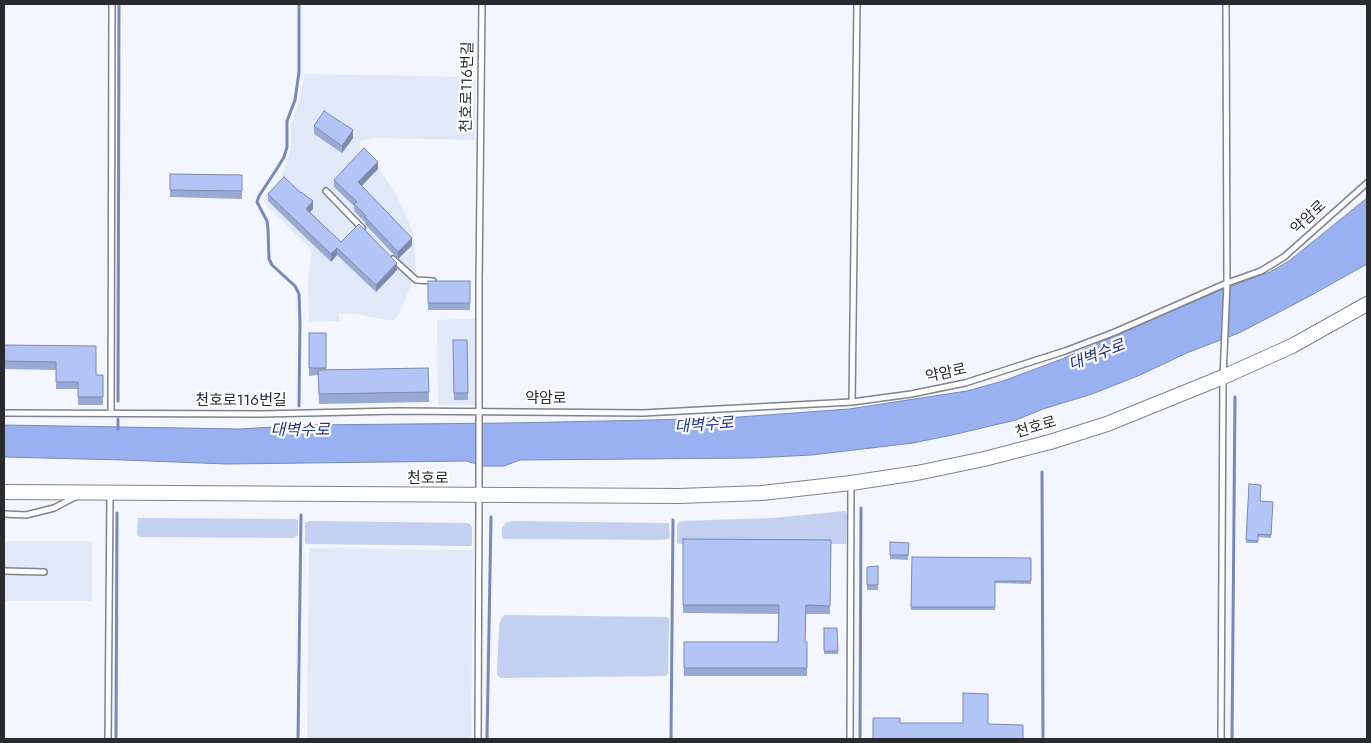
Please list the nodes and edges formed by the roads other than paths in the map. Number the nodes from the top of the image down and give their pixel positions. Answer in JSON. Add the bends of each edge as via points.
{"nodes":[{"id":1,"x":112,"y":4,"type":"edge"},
{"id":2,"x":482,"y":4,"type":"edge"},
{"id":3,"x":857,"y":4,"type":"edge"},
{"id":4,"x":1226,"y":4,"type":"edge"},
{"id":5,"x":1367,"y":183,"type":"edge"},
{"id":6,"x":326,"y":191,"type":"dead end"},
{"id":7,"x":364,"y":230,"type":"edge"},
{"id":8,"x":391,"y":257,"type":"edge"},
{"id":9,"x":441,"y":282,"type":"edge"},
{"id":10,"x":469,"y":282,"type":"edge"},
{"id":11,"x":478,"y":282,"type":"junction"},
{"id":12,"x":1227,"y":285,"type":"junction"},
{"id":13,"x":1367,"y":304,"type":"edge"},
{"id":14,"x":1223,"y":377,"type":"junction"},
{"id":15,"x":852,"y":402,"type":"junction"},
{"id":16,"x":4,"y":413,"type":"edge"},
{"id":17,"x":111,"y":413,"type":"junction"},
{"id":18,"x":479,"y":413,"type":"junction"},
{"id":19,"x":851,"y":483,"type":"junction"},
{"id":20,"x":4,"y":492,"type":"edge"},
{"id":21,"x":86,"y":492,"type":"junction"},
{"id":22,"x":110,"y":493,"type":"junction"},
{"id":23,"x":479,"y":496,"type":"junction"},
{"id":24,"x":4,"y":514,"type":"edge"},
{"id":25,"x":4,"y":571,"type":"edge"},
{"id":26,"x":44,"y":572,"type":"dead end"},
{"id":27,"x":108,"y":739,"type":"edge"},
{"id":28,"x":478,"y":739,"type":"edge"},
{"id":29,"x":850,"y":739,"type":"edge"},
{"id":30,"x":1220,"y":739,"type":"edge"}],
"edges":[{"from":1,"to":17,"type":"lane"},
{"from":2,"to":11,"type":"lane","name":"천호로116번길"},
{"from":3,"to":15,"type":"lane"},
{"from":4,"to":12,"type":"lane"},
{"from":5,"to":12,"type":"lane","name":"약암로","via":[[1284,257]]},
{"from":6,"to":7,"type":"lane"},
{"from":8,"to":9,"type":"lane","via":[[416,280]]},
{"from":10,"to":11,"type":"lane"},
{"from":11,"to":18,"type":"lane","name":"천호로116번길"},
{"from":12,"to":14,"type":"lane"},
{"from":12,"to":15,"type":"lane","name":"약암로","via":[[1065,351],[965,384]]},
{"from":13,"to":14,"type":"street","name":"천호로","via":[[1292,346]]},
{"from":14,"to":19,"type":"street","name":"천호로","via":[[1107,424],[1050,442],[918,473]]},
{"from":14,"to":30,"type":"lane"},
{"from":15,"to":18,"type":"lane","name":"약암로","via":[[644,413]]},
{"from":16,"to":17,"type":"lane","name":"천호로116번길"},
{"from":17,"to":18,"type":"lane","name":"천호로116번길"},
{"from":18,"to":23,"type":"lane","name":"천호로116번길"},
{"from":19,"to":23,"type":"street","name":"천호로","via":[[762,493],[679,496]]},
{"from":19,"to":29,"type":"lane"},
{"from":20,"to":21,"type":"street","name":"천호로"},
{"from":21,"to":22,"type":"street","name":"천호로"},
{"from":21,"to":24,"type":"lane","via":[[54,508],[26,515]]},
{"from":22,"to":23,"type":"street","name":"천호로"},
{"from":22,"to":27,"type":"lane"},
{"from":23,"to":28,"type":"lane","name":"천호로116번길"},
{"from":25,"to":26,"type":"lane"}]}
